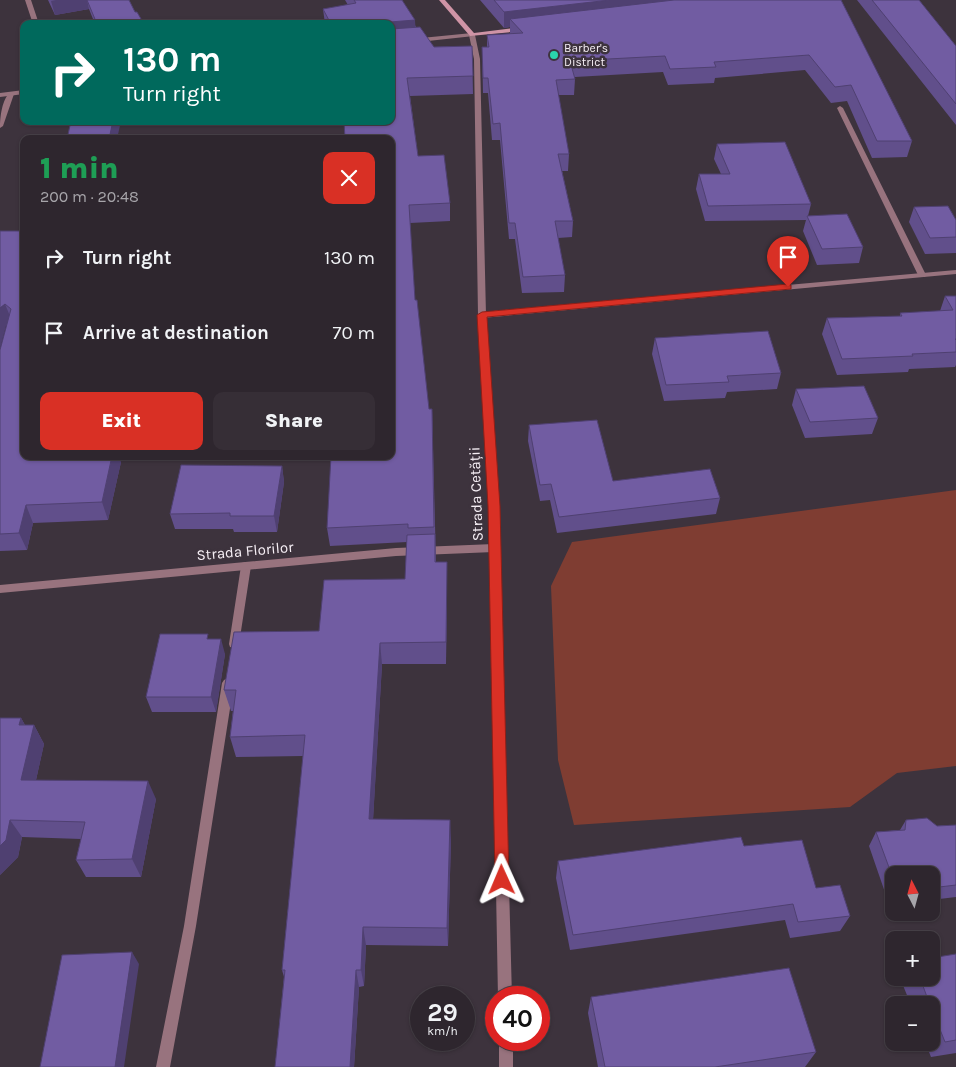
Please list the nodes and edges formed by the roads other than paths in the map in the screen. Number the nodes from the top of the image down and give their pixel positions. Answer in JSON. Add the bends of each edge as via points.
{"nodes":[{"id":1,"x":28,"y":0,"type":"edge"},
{"id":2,"x":442,"y":0,"type":"edge"},
{"id":3,"x":35,"y":20,"type":"edge"},
{"id":4,"x":532,"y":28,"type":"edge"},
{"id":5,"x":472,"y":35,"type":"junction"},
{"id":6,"x":395,"y":44,"type":"edge"},
{"id":7,"x":20,"y":93,"type":"edge"},
{"id":8,"x":11,"y":94,"type":"junction"},
{"id":9,"x":0,"y":95,"type":"edge"},
{"id":10,"x":840,"y":108,"type":"dead end"},
{"id":11,"x":0,"y":126,"type":"edge"},
{"id":12,"x":956,"y":272,"type":"edge"},
{"id":13,"x":922,"y":275,"type":"junction"},
{"id":14,"x":482,"y":315,"type":"junction"},
{"id":15,"x":494,"y":548,"type":"junction"},
{"id":16,"x":246,"y":566,"type":"junction"},
{"id":17,"x":0,"y":589,"type":"edge"},
{"id":18,"x":232,"y":654,"type":"edge"},
{"id":19,"x":229,"y":673,"type":"edge"},
{"id":20,"x":505,"y":986,"type":"edge"},
{"id":21,"x":506,"y":1051,"type":"edge"},
{"id":22,"x":164,"y":1067,"type":"edge"},
{"id":23,"x":506,"y":1067,"type":"edge"}],
"edges":[{"from":1,"to":3,"type":"street"},
{"from":2,"to":5,"type":"main road","name":"Strada Cetății"},
{"from":4,"to":5,"type":"main road"},
{"from":5,"to":6,"type":"street"},
{"from":5,"to":14,"type":"street","name":"Strada Cetății","via":[[477,59]]},
{"from":7,"to":8,"type":"street"},
{"from":8,"to":9,"type":"street"},
{"from":8,"to":11,"type":"street"},
{"from":10,"to":13,"type":"street"},
{"from":12,"to":13,"type":"street"},
{"from":13,"to":14,"type":"street"},
{"from":14,"to":15,"type":"street","name":"Strada Cetății"},
{"from":15,"to":16,"type":"street","name":"Strada Florilor","via":[[396,552]]},
{"from":15,"to":20,"type":"street","name":"Strada Cetății"},
{"from":16,"to":17,"type":"street","name":"Strada Florilor"},
{"from":16,"to":18,"type":"street"},
{"from":19,"to":22,"type":"street","via":[[190,926]]},
{"from":21,"to":23,"type":"street"}]}
